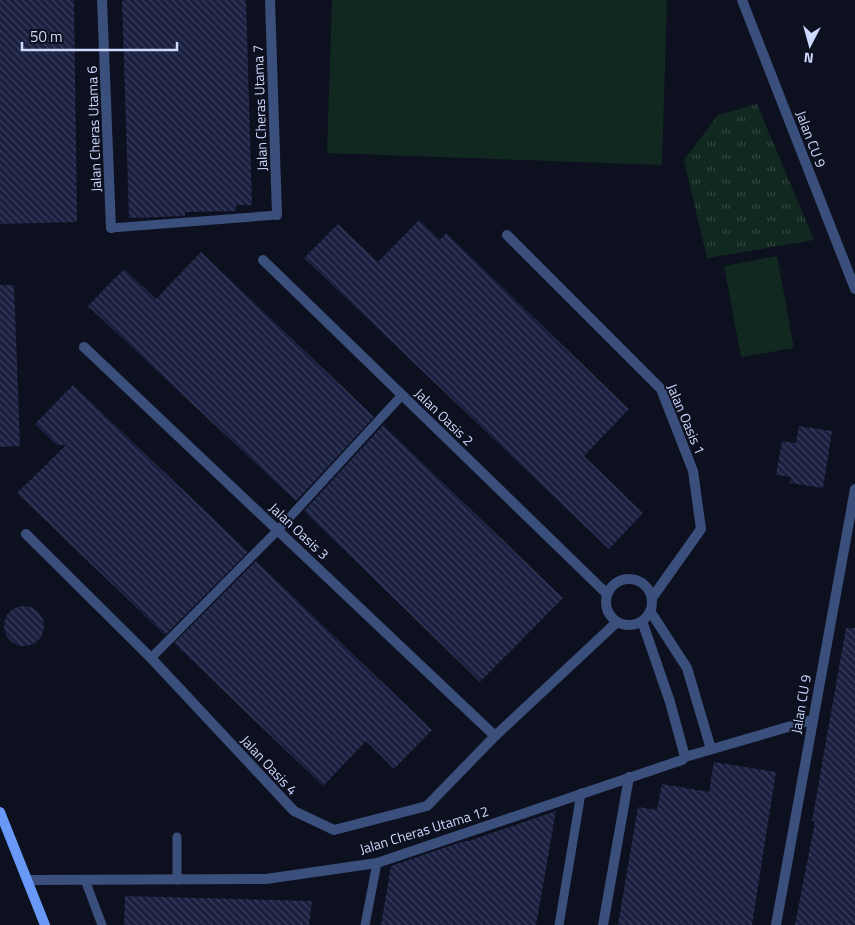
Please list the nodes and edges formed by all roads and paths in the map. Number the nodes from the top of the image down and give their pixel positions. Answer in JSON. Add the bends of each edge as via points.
{"nodes":[{"id":1,"x":102,"y":0,"type":"edge"},
{"id":2,"x":270,"y":0,"type":"edge"},
{"id":3,"x":742,"y":0,"type":"edge"},
{"id":4,"x":277,"y":215,"type":"joint"},
{"id":5,"x":111,"y":228,"type":"joint"},
{"id":6,"x":507,"y":235,"type":"dead end"},
{"id":7,"x":263,"y":260,"type":"dead end"},
{"id":8,"x":855,"y":289,"type":"edge"},
{"id":9,"x":84,"y":347,"type":"dead end"},
{"id":10,"x":402,"y":395,"type":"junction"},
{"id":11,"x":855,"y":489,"type":"edge"},
{"id":12,"x":278,"y":530,"type":"junction"},
{"id":13,"x":26,"y":534,"type":"dead end"},
{"id":14,"x":607,"y":594,"type":"junction"},
{"id":15,"x":652,"y":598,"type":"junction"},
{"id":16,"x":650,"y":612,"type":"junction"},
{"id":17,"x":642,"y":621,"type":"junction"},
{"id":18,"x":617,"y":622,"type":"junction"},
{"id":19,"x":151,"y":658,"type":"junction"},
{"id":20,"x":812,"y":720,"type":"junction"},
{"id":21,"x":495,"y":736,"type":"junction"},
{"id":22,"x":711,"y":750,"type":"junction"},
{"id":23,"x":685,"y":757,"type":"junction"},
{"id":24,"x":629,"y":777,"type":"junction"},
{"id":25,"x":581,"y":793,"type":"junction"},
{"id":26,"x":1,"y":819,"type":"edge"},
{"id":27,"x":177,"y":837,"type":"dead end"},
{"id":28,"x":377,"y":863,"type":"junction"},
{"id":29,"x":28,"y":880,"type":"junction"},
{"id":30,"x":85,"y":880,"type":"junction"},
{"id":31,"x":177,"y":880,"type":"junction"},
{"id":32,"x":45,"y":925,"type":"edge"},
{"id":33,"x":102,"y":925,"type":"edge"},
{"id":34,"x":366,"y":925,"type":"edge"},
{"id":35,"x":559,"y":925,"type":"edge"},
{"id":36,"x":603,"y":925,"type":"edge"},
{"id":37,"x":776,"y":925,"type":"edge"}],
"edges":[{"from":1,"to":5,"type":"street","name":"Jalan Cheras Utama 6"},
{"from":2,"to":4,"type":"street","name":"Jalan Cheras Utama 7"},
{"from":3,"to":8,"type":"street","name":"Jalan CU 9"},
{"from":4,"to":5,"type":"lane"},
{"from":6,"to":15,"type":"street","name":"Jalan Oasis 1","via":[[661,388],[693,471],[701,529]]},
{"from":7,"to":10,"type":"street","name":"Jalan Oasis 2"},
{"from":9,"to":12,"type":"street","name":"Jalan Oasis 3"},
{"from":10,"to":12,"type":"lane"},
{"from":10,"to":14,"type":"street","name":"Jalan Oasis 2"},
{"from":11,"to":20,"type":"street","name":"Jalan CU 9"},
{"from":12,"to":19,"type":"lane"},
{"from":12,"to":21,"type":"street","name":"Jalan Oasis 3"},
{"from":13,"to":19,"type":"street","name":"Jalan Oasis 4"},
{"from":14,"to":15,"type":"street","via":[[614,584],[625,579],[637,580],[647,587]]},
{"from":14,"to":18,"type":"street","via":[[606,605]]},
{"from":15,"to":16,"type":"street"},
{"from":16,"to":17,"type":"street"},
{"from":16,"to":22,"type":"street","via":[[687,668]]},
{"from":17,"to":18,"type":"street","via":[[630,625]]},
{"from":17,"to":23,"type":"street"},
{"from":18,"to":21,"type":"street","name":"Jalan Oasis 4"},
{"from":19,"to":21,"type":"street","name":"Jalan Oasis 4","via":[[294,811],[334,830],[427,806]]},
{"from":20,"to":22,"type":"street","name":"Jalan Cheras Utama 12"},
{"from":20,"to":37,"type":"street","name":"Jalan CU 9"},
{"from":22,"to":23,"type":"street","name":"Jalan Cheras Utama 12"},
{"from":23,"to":24,"type":"street","name":"Jalan Cheras Utama 12"},
{"from":24,"to":25,"type":"street","name":"Jalan Cheras Utama 12"},
{"from":24,"to":36,"type":"street"},
{"from":25,"to":28,"type":"street","name":"Jalan Cheras Utama 12"},
{"from":25,"to":35,"type":"lane"},
{"from":26,"to":29,"type":"street"},
{"from":27,"to":31,"type":"lane"},
{"from":28,"to":31,"type":"street","name":"Jalan Cheras Utama 12","via":[[266,880]]},
{"from":28,"to":34,"type":"lane"},
{"from":29,"to":30,"type":"street","name":"Jalan Cheras Utama 12"},
{"from":29,"to":32,"type":"street"},
{"from":30,"to":31,"type":"street","name":"Jalan Cheras Utama 12"},
{"from":30,"to":33,"type":"lane"}]}
